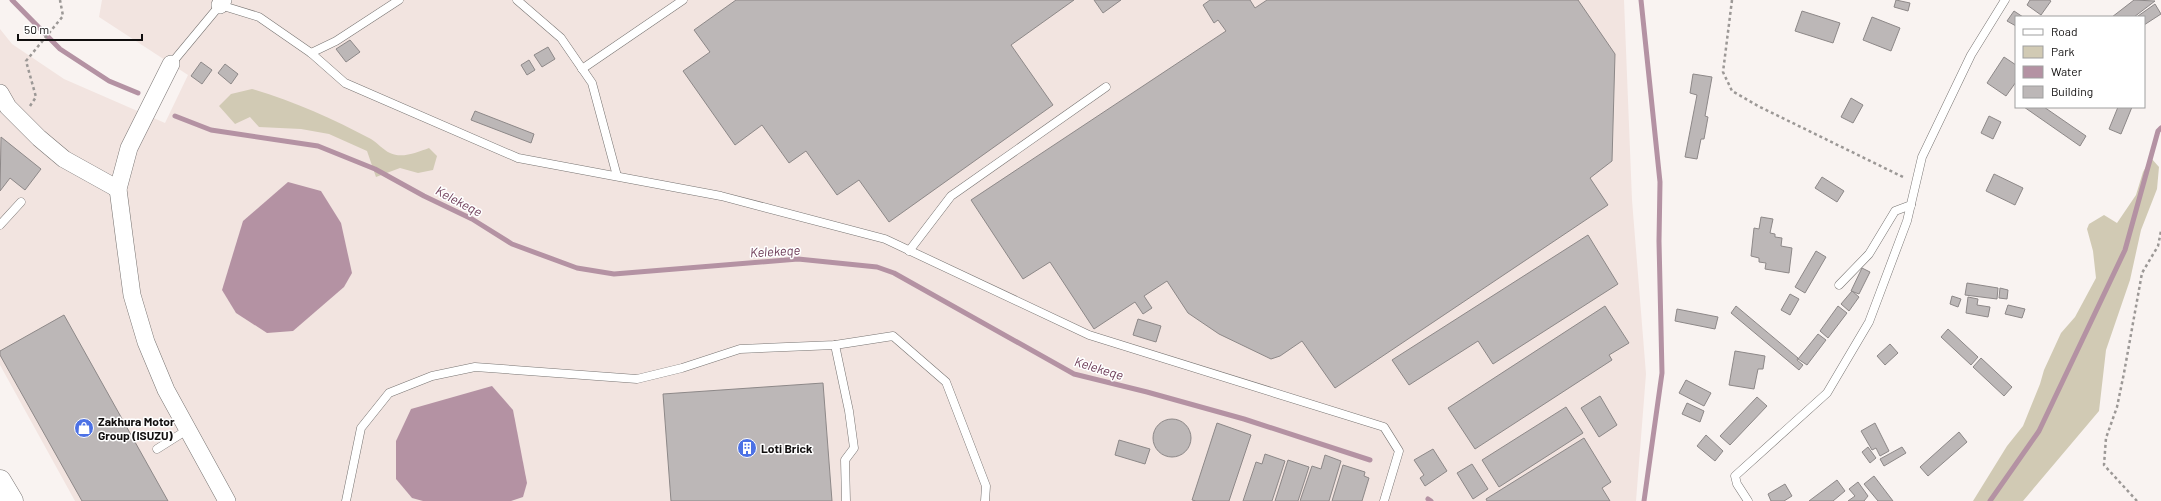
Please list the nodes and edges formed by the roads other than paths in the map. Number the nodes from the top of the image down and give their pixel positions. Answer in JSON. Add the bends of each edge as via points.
{"nodes":[{"id":1,"x":399,"y":0,"type":"edge"},
{"id":2,"x":517,"y":0,"type":"edge"},
{"id":3,"x":683,"y":0,"type":"edge"},
{"id":4,"x":2005,"y":0,"type":"edge"},
{"id":5,"x":221,"y":3,"type":"edge"},
{"id":6,"x":311,"y":53,"type":"junction"},
{"id":7,"x":171,"y":64,"type":"joint"},
{"id":8,"x":582,"y":69,"type":"junction"},
{"id":9,"x":1106,"y":88,"type":"dead end"},
{"id":10,"x":1,"y":99,"type":"edge"},
{"id":11,"x":617,"y":176,"type":"junction"},
{"id":12,"x":118,"y":189,"type":"junction"},
{"id":13,"x":21,"y":202,"type":"dead end"},
{"id":14,"x":1911,"y":205,"type":"junction"},
{"id":15,"x":0,"y":225,"type":"edge"},
{"id":16,"x":909,"y":251,"type":"junction"},
{"id":17,"x":1839,"y":285,"type":"dead end"},
{"id":18,"x":835,"y":345,"type":"junction"},
{"id":19,"x":187,"y":430,"type":"junction"},
{"id":20,"x":157,"y":449,"type":"dead end"},
{"id":21,"x":0,"y":480,"type":"edge"},
{"id":22,"x":12,"y":501,"type":"edge"},
{"id":23,"x":227,"y":501,"type":"edge"},
{"id":24,"x":346,"y":501,"type":"edge"},
{"id":25,"x":846,"y":501,"type":"edge"},
{"id":26,"x":985,"y":501,"type":"edge"},
{"id":27,"x":1384,"y":501,"type":"edge"},
{"id":28,"x":1748,"y":501,"type":"edge"}],
"edges":[{"from":1,"to":6,"type":"lane","via":[[336,42]]},
{"from":2,"to":8,"type":"lane","via":[[561,38]]},
{"from":3,"to":8,"type":"lane"},
{"from":4,"to":14,"type":"lane","via":[[1971,54],[1922,157]]},
{"from":5,"to":6,"type":"lane","via":[[259,17]]},
{"from":5,"to":7,"type":"lane"},
{"from":6,"to":11,"type":"lane","via":[[345,83],[518,158]]},
{"from":7,"to":12,"type":"street","via":[[129,148]]},
{"from":8,"to":11,"type":"lane","via":[[592,83]]},
{"from":9,"to":16,"type":"lane","via":[[951,196]]},
{"from":10,"to":12,"type":"street","via":[[39,138],[64,159]]},
{"from":11,"to":16,"type":"lane","via":[[721,196],[886,239]]},
{"from":12,"to":19,"type":"street","via":[[132,295],[146,342],[166,390]]},
{"from":13,"to":15,"type":"lane"},
{"from":14,"to":17,"type":"lane","via":[[1894,211],[1869,254]]},
{"from":14,"to":28,"type":"lane","via":[[1869,322],[1827,393],[1735,476]]},
{"from":16,"to":27,"type":"lane","via":[[1089,335],[1384,427],[1399,451]]},
{"from":18,"to":24,"type":"lane","via":[[740,349],[638,379],[475,367],[432,376],[389,393],[361,428]]},
{"from":18,"to":25,"type":"lane","via":[[854,448],[845,460]]},
{"from":18,"to":26,"type":"lane","via":[[893,336],[946,382],[986,486]]},
{"from":19,"to":20,"type":"lane"},
{"from":19,"to":23,"type":"street"},
{"from":21,"to":22,"type":"main road"}]}
